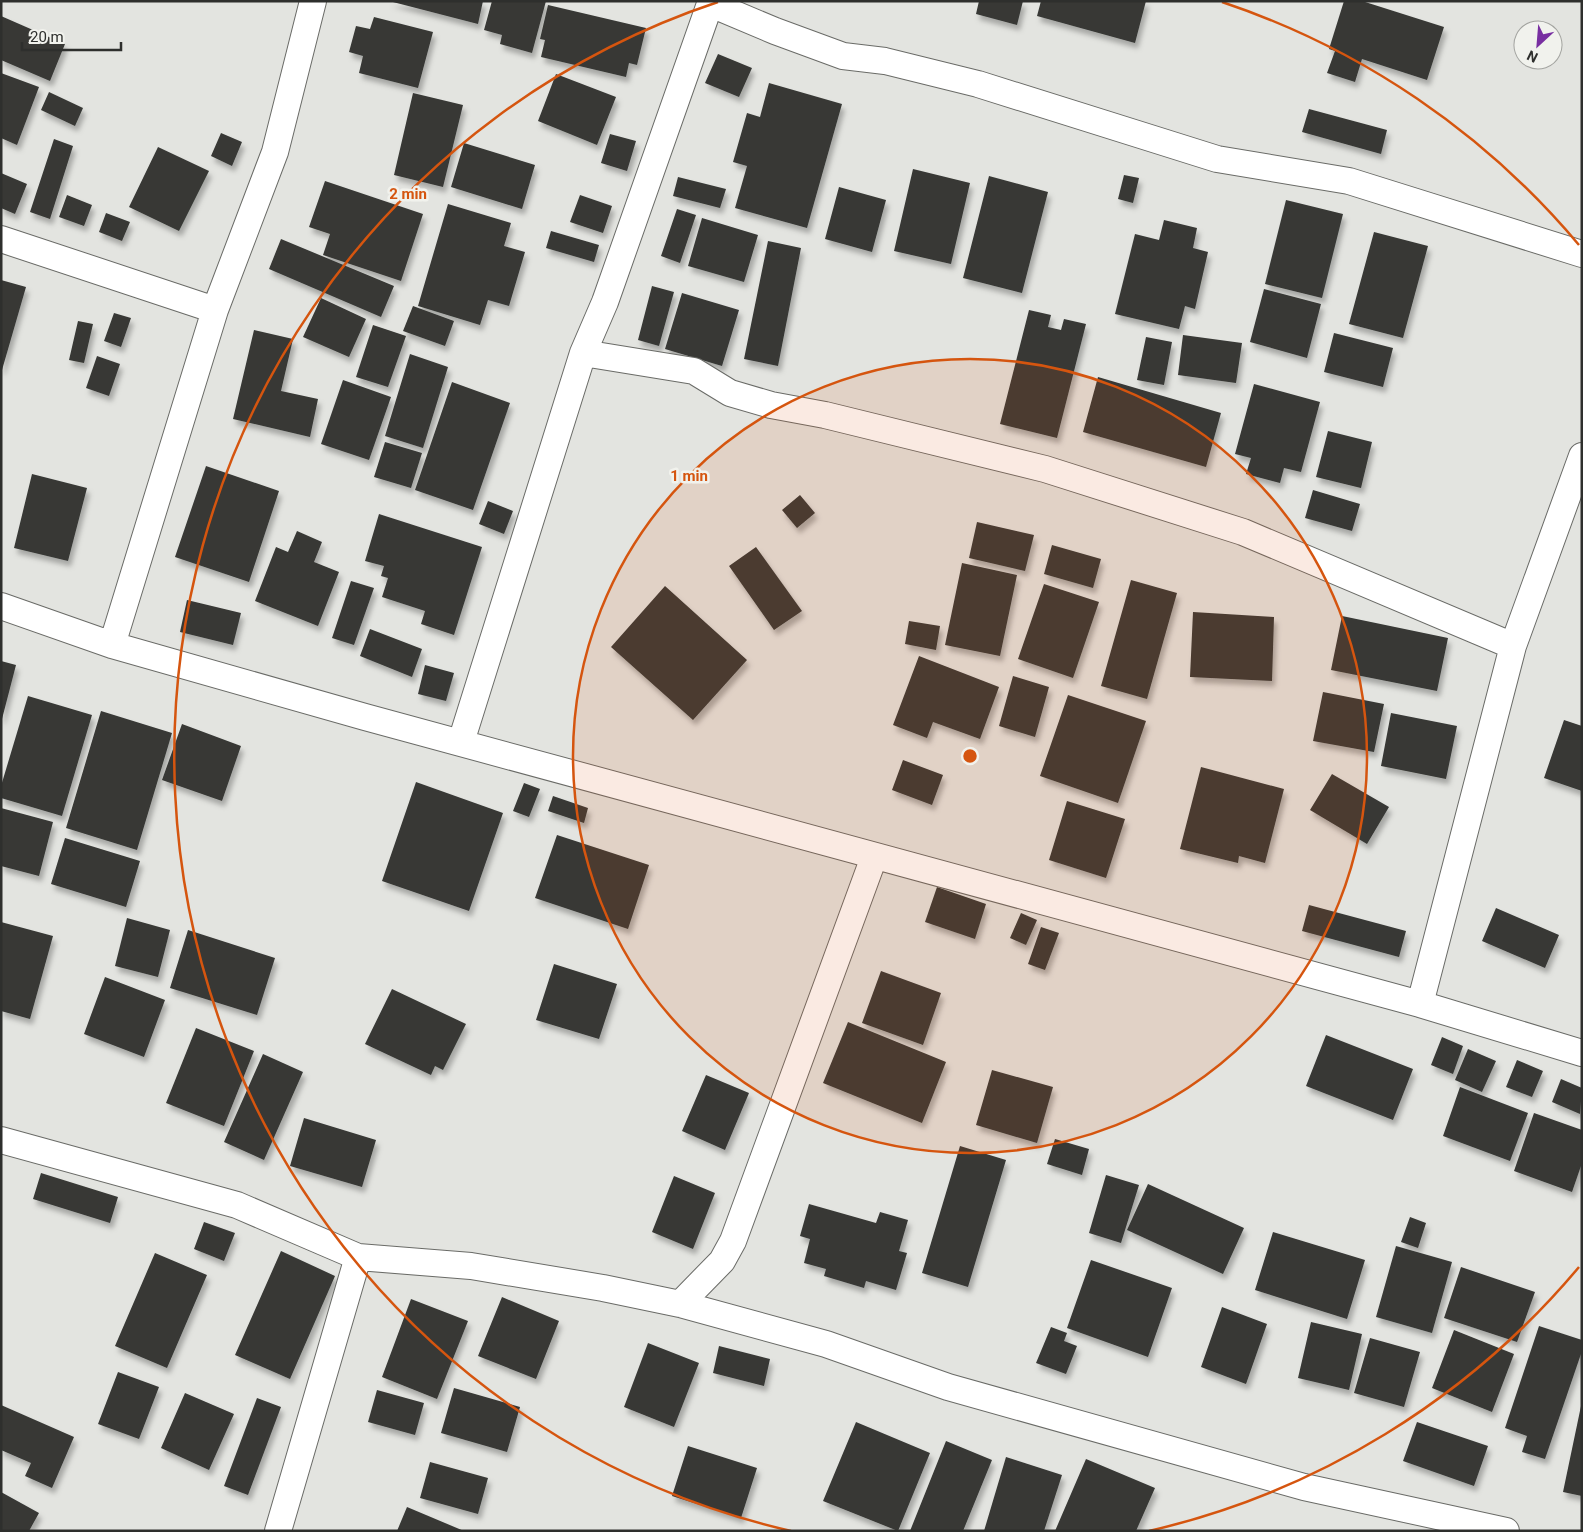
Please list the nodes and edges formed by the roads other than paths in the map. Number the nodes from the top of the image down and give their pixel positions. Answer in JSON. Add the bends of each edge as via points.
{"nodes":[{"id":1,"x":313,"y":1,"type":"edge"},
{"id":2,"x":711,"y":2,"type":"edge"},
{"id":3,"x":1,"y":239,"type":"edge"},
{"id":4,"x":1582,"y":254,"type":"edge"},
{"id":5,"x":215,"y":310,"type":"junction"},
{"id":6,"x":584,"y":353,"type":"junction"},
{"id":7,"x":1582,"y":456,"type":"edge"},
{"id":8,"x":1,"y":606,"type":"edge"},
{"id":9,"x":112,"y":645,"type":"junction"},
{"id":10,"x":1512,"y":646,"type":"junction"},
{"id":11,"x":461,"y":742,"type":"junction"},
{"id":12,"x":874,"y":857,"type":"junction"},
{"id":13,"x":1420,"y":1004,"type":"junction"},
{"id":14,"x":1582,"y":1053,"type":"edge"},
{"id":15,"x":1,"y":1140,"type":"edge"},
{"id":16,"x":358,"y":1257,"type":"junction"},
{"id":17,"x":680,"y":1304,"type":"junction"},
{"id":18,"x":278,"y":1531,"type":"edge"},
{"id":19,"x":1506,"y":1531,"type":"edge"}],
"edges":[{"from":1,"to":5,"type":"street","via":[[275,152]]},
{"from":2,"to":4,"type":"street","via":[[775,31],[843,56],[886,61],[978,84],[1217,159],[1349,181]]},
{"from":2,"to":6,"type":"street"},
{"from":3,"to":5,"type":"street"},
{"from":5,"to":9,"type":"street"},
{"from":6,"to":10,"type":"street","via":[[694,371],[730,393],[771,405],[825,415],[1044,469],[1130,496],[1243,532]]},
{"from":6,"to":11,"type":"street"},
{"from":7,"to":10,"type":"street"},
{"from":8,"to":9,"type":"street"},
{"from":9,"to":11,"type":"street"},
{"from":10,"to":13,"type":"street"},
{"from":11,"to":12,"type":"street"},
{"from":12,"to":13,"type":"street"},
{"from":12,"to":17,"type":"street","via":[[732,1241],[722,1261]]},
{"from":13,"to":14,"type":"street"},
{"from":15,"to":16,"type":"street","via":[[237,1206]]},
{"from":16,"to":17,"type":"street","via":[[471,1266]]},
{"from":16,"to":18,"type":"street"},
{"from":17,"to":19,"type":"street","via":[[826,1344],[948,1387],[1304,1487]]}]}
